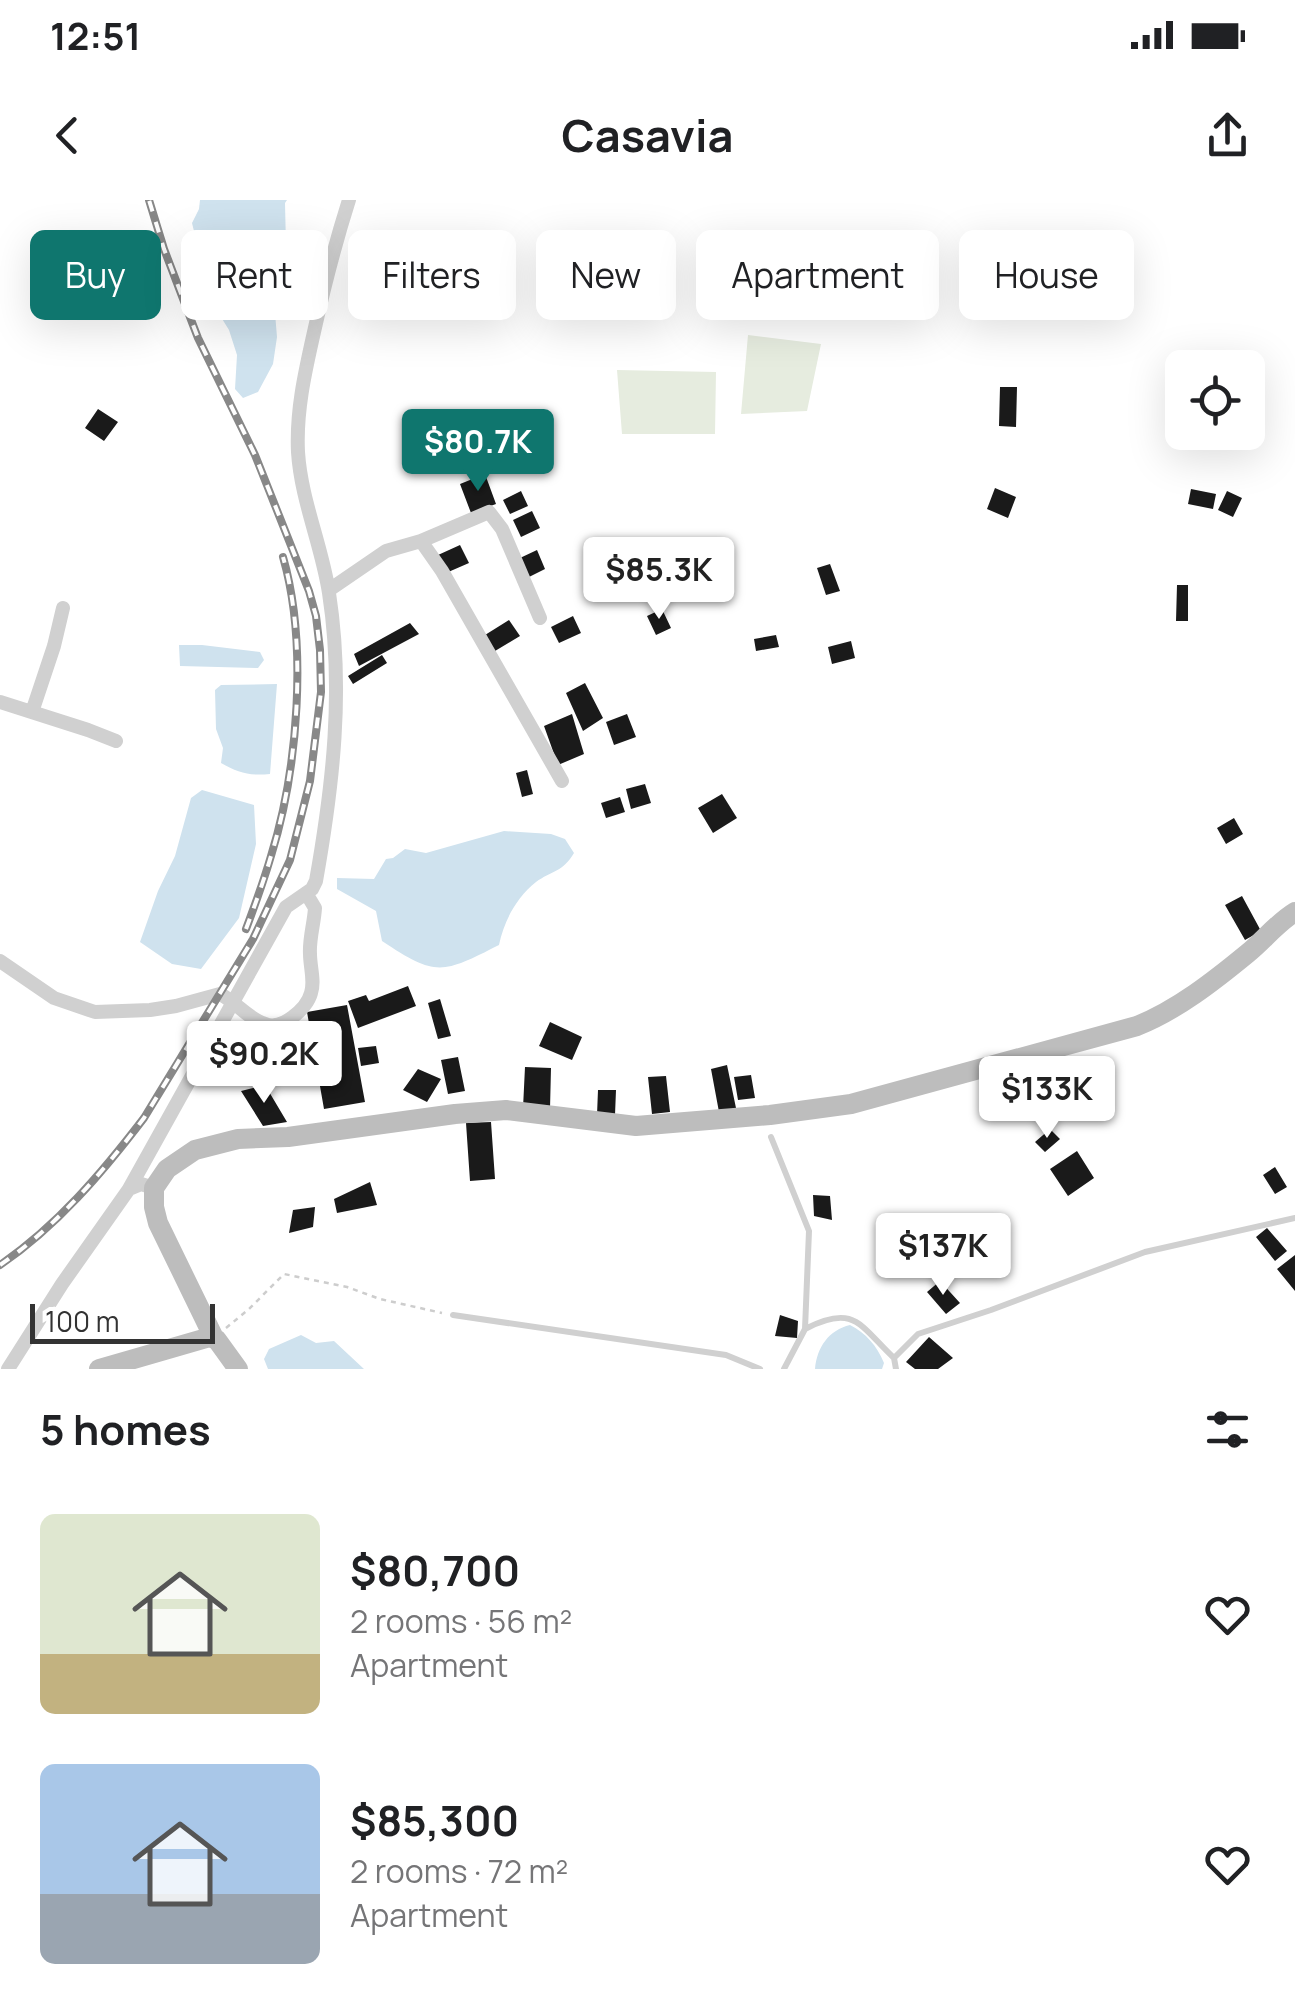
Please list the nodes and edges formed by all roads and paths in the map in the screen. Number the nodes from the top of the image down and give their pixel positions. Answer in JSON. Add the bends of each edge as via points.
{"nodes":[{"id":1,"x":349,"y":200,"type":"edge"},
{"id":2,"x":421,"y":540,"type":"junction"},
{"id":3,"x":329,"y":590,"type":"junction"},
{"id":4,"x":63,"y":608,"type":"dead end"},
{"id":5,"x":540,"y":618,"type":"dead end"},
{"id":6,"x":0,"y":702,"type":"edge"},
{"id":7,"x":32,"y":712,"type":"junction"},
{"id":8,"x":116,"y":741,"type":"dead end"},
{"id":9,"x":562,"y":781,"type":"dead end"},
{"id":10,"x":306,"y":893,"type":"junction"},
{"id":11,"x":1295,"y":912,"type":"edge"},
{"id":12,"x":0,"y":961,"type":"edge"},
{"id":13,"x":234,"y":1002,"type":"junction"},
{"id":14,"x":771,"y":1136,"type":"dead end"},
{"id":15,"x":147,"y":1158,"type":"junction"},
{"id":16,"x":167,"y":1168,"type":"junction"},
{"id":17,"x":128,"y":1188,"type":"junction"},
{"id":18,"x":154,"y":1188,"type":"junction"},
{"id":19,"x":1295,"y":1218,"type":"edge"},
{"id":20,"x":453,"y":1315,"type":"joint"},
{"id":21,"x":806,"y":1328,"type":"junction"},
{"id":22,"x":214,"y":1338,"type":"junction"},
{"id":23,"x":20,"y":1348,"type":"junction"},
{"id":24,"x":894,"y":1358,"type":"junction"},
{"id":25,"x":0,"y":1366,"type":"edge"},
{"id":26,"x":8,"y":1369,"type":"edge"},
{"id":27,"x":98,"y":1369,"type":"edge"},
{"id":28,"x":238,"y":1369,"type":"edge"},
{"id":29,"x":760,"y":1369,"type":"edge"},
{"id":30,"x":784,"y":1369,"type":"edge"},
{"id":31,"x":896,"y":1369,"type":"edge"}],
"edges":[{"from":1,"to":3,"type":"street","via":[[299,404],[301,475]]},
{"from":2,"to":3,"type":"street","via":[[386,550]]},
{"from":2,"to":5,"type":"street","via":[[489,512]]},
{"from":2,"to":9,"type":"street"},
{"from":3,"to":10,"type":"street","via":[[338,695],[333,768],[316,881]]},
{"from":4,"to":7,"type":"street"},
{"from":6,"to":7,"type":"street"},
{"from":7,"to":8,"type":"street"},
{"from":10,"to":13,"type":"street","via":[[286,907]]},
{"from":10,"to":13,"type":"street","via":[[315,908],[309,1000],[285,1024],[268,1026]]},
{"from":11,"to":16,"type":"main road","via":[[1160,1017],[852,1104],[636,1126],[506,1110],[455,1114],[238,1139],[195,1150]]},
{"from":12,"to":13,"type":"street","via":[[54,998],[95,1012],[176,1006],[220,994]]},
{"from":13,"to":15,"type":"street"},
{"from":14,"to":21,"type":"lane","via":[[809,1231]]},
{"from":15,"to":16,"type":"street","via":[[151,1172]]},
{"from":15,"to":17,"type":"street"},
{"from":16,"to":18,"type":"main road"},
{"from":17,"to":18,"type":"street"},
{"from":17,"to":23,"type":"street"},
{"from":18,"to":22,"type":"main road","via":[[158,1223]]},
{"from":19,"to":24,"type":"lane","via":[[1127,1258],[918,1334]]},
{"from":20,"to":22,"type":"path","via":[[284,1274]]},
{"from":20,"to":29,"type":"lane","via":[[726,1355]]},
{"from":21,"to":24,"type":"lane","via":[[835,1316],[851,1318]]},
{"from":21,"to":30,"type":"lane"},
{"from":22,"to":27,"type":"main road"},
{"from":22,"to":28,"type":"main road"},
{"from":23,"to":25,"type":"street"},
{"from":23,"to":26,"type":"street"},
{"from":24,"to":31,"type":"lane"}]}
